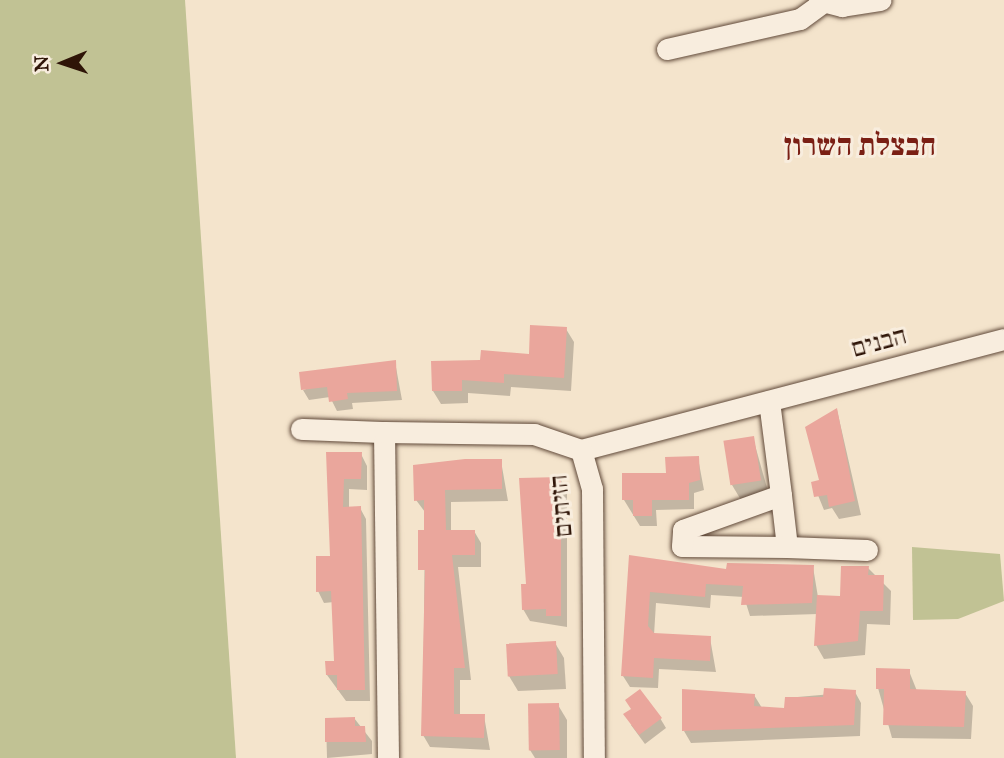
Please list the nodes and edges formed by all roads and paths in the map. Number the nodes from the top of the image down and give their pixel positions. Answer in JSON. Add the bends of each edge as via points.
{"nodes":[{"id":1,"x":881,"y":0,"type":"edge"},
{"id":2,"x":821,"y":1,"type":"edge"},
{"id":3,"x":667,"y":50,"type":"dead end"},
{"id":4,"x":1004,"y":339,"type":"edge"},
{"id":5,"x":769,"y":401,"type":"junction"},
{"id":6,"x":301,"y":429,"type":"dead end"},
{"id":7,"x":384,"y":432,"type":"junction"},
{"id":8,"x":581,"y":450,"type":"junction"},
{"id":9,"x":781,"y":495,"type":"junction"},
{"id":10,"x":788,"y":547,"type":"junction"},
{"id":11,"x":867,"y":550,"type":"dead end"},
{"id":12,"x":388,"y":758,"type":"edge"},
{"id":13,"x":594,"y":758,"type":"edge"}],
"edges":[{"from":1,"to":2,"type":"street"},
{"from":2,"to":3,"type":"street","via":[[800,19]]},
{"from":4,"to":5,"type":"street","name":"הבנים"},
{"from":5,"to":8,"type":"street","name":"הבנים"},
{"from":5,"to":9,"type":"street"},
{"from":6,"to":7,"type":"street","name":"הזיתים"},
{"from":7,"to":8,"type":"street","name":"הזיתים","via":[[534,434]]},
{"from":7,"to":12,"type":"street"},
{"from":8,"to":13,"type":"street","name":"הזיתים","via":[[592,489]]},
{"from":9,"to":10,"type":"street"},
{"from":9,"to":10,"type":"street","via":[[683,530],[682,546]]},
{"from":10,"to":11,"type":"street"}]}
